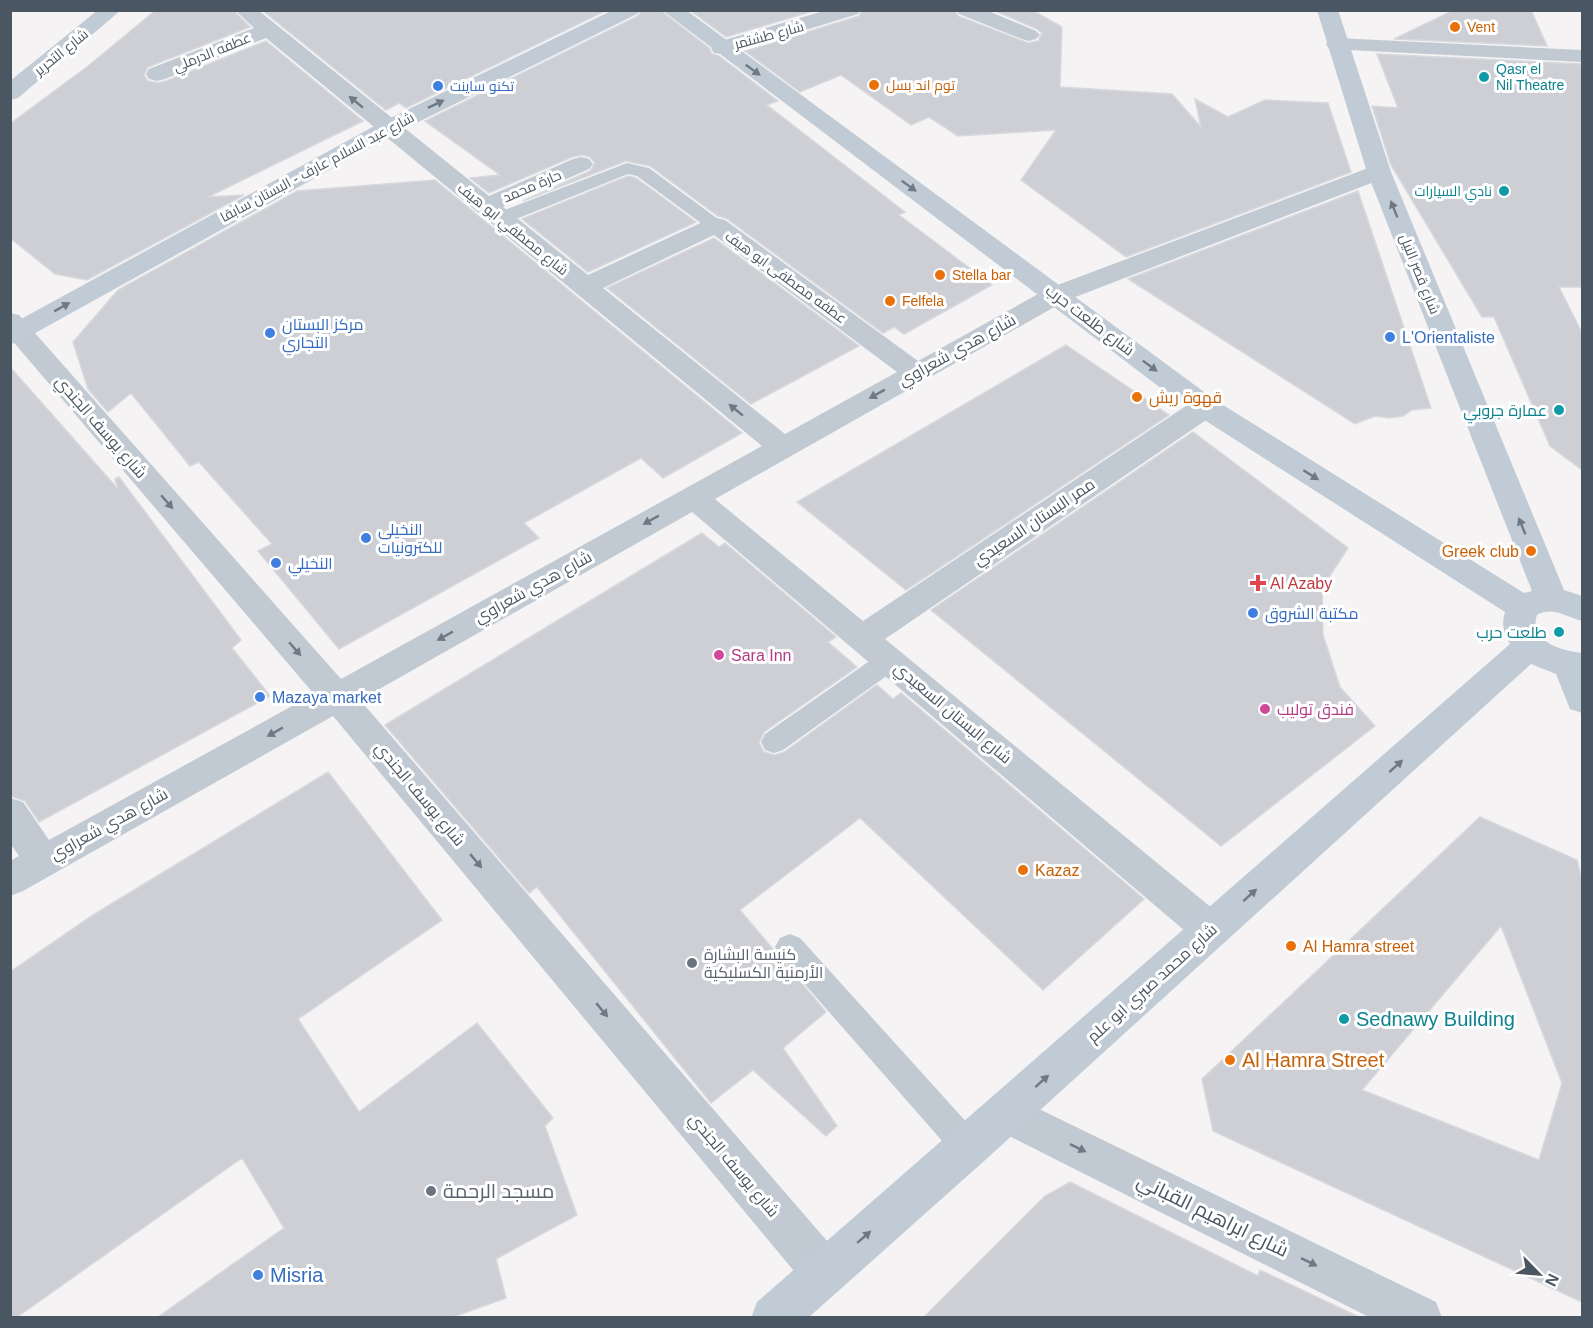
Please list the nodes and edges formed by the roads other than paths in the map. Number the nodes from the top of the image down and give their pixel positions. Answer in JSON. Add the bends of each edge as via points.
{"nodes":[{"id":1,"x":111,"y":10,"type":"edge"},
{"id":2,"x":244,"y":10,"type":"edge"},
{"id":3,"x":630,"y":10,"type":"edge"},
{"id":4,"x":672,"y":10,"type":"edge"},
{"id":5,"x":851,"y":10,"type":"edge"},
{"id":6,"x":966,"y":10,"type":"edge"},
{"id":7,"x":1327,"y":10,"type":"edge"},
{"id":8,"x":268,"y":30,"type":"junction"},
{"id":9,"x":1029,"y":35,"type":"dead end"},
{"id":10,"x":1338,"y":44,"type":"junction"},
{"id":11,"x":722,"y":48,"type":"junction"},
{"id":12,"x":1582,"y":56,"type":"edge"},
{"id":13,"x":157,"y":74,"type":"dead end"},
{"id":14,"x":10,"y":93,"type":"edge"},
{"id":15,"x":388,"y":128,"type":"junction"},
{"id":16,"x":581,"y":164,"type":"dead end"},
{"id":17,"x":1379,"y":172,"type":"junction"},
{"id":18,"x":491,"y":213,"type":"junction"},
{"id":19,"x":716,"y":225,"type":"junction"},
{"id":20,"x":584,"y":287,"type":"junction"},
{"id":21,"x":1056,"y":295,"type":"junction"},
{"id":22,"x":13,"y":329,"type":"edge"},
{"id":23,"x":916,"y":373,"type":"junction"},
{"id":24,"x":1205,"y":407,"type":"junction"},
{"id":25,"x":782,"y":447,"type":"junction"},
{"id":26,"x":693,"y":496,"type":"junction"},
{"id":27,"x":1538,"y":604,"type":"junction"},
{"id":28,"x":1582,"y":609,"type":"edge"},
{"id":29,"x":862,"y":637,"type":"junction"},
{"id":30,"x":1530,"y":646,"type":"junction"},
{"id":31,"x":890,"y":660,"type":"junction"},
{"id":32,"x":1576,"y":665,"type":"edge"},
{"id":33,"x":337,"y":697,"type":"junction"},
{"id":34,"x":1582,"y":700,"type":"edge"},
{"id":35,"x":774,"y":742,"type":"dead end"},
{"id":36,"x":10,"y":813,"type":"edge"},
{"id":37,"x":43,"y":861,"type":"junction"},
{"id":38,"x":10,"y":880,"type":"edge"},
{"id":39,"x":1211,"y":930,"type":"junction"},
{"id":40,"x":790,"y":947,"type":"dead end"},
{"id":41,"x":1006,"y":1113,"type":"junction"},
{"id":42,"x":968,"y":1147,"type":"junction"},
{"id":43,"x":824,"y":1272,"type":"junction"},
{"id":44,"x":773,"y":1317,"type":"edge"},
{"id":45,"x":1420,"y":1317,"type":"edge"}],
"edges":[{"from":1,"to":14,"type":"street","name":"شارع التحرير"},
{"from":2,"to":8,"type":"street","name":"شارع مصطفي ابو هيف"},
{"from":15,"to":3,"type":"street","name":"شارع عبد السلام عارف - البستان سابقا","one_way":true},
{"from":4,"to":11,"type":"street","name":"شارع طلعت حرب"},
{"from":5,"to":11,"type":"street","name":"شارع طشتمر"},
{"from":6,"to":9,"type":"street"},
{"from":7,"to":10,"type":"street","name":"شارع قصر النيل"},
{"from":8,"to":13,"type":"street","name":"عطفه الدرملي"},
{"from":15,"to":8,"type":"street","name":"شارع مصطفي ابو هيف","one_way":true},
{"from":10,"to":12,"type":"street"},
{"from":10,"to":17,"type":"street","name":"شارع قصر النيل"},
{"from":11,"to":21,"type":"street","name":"شارع طلعت حرب","one_way":true},
{"from":15,"to":18,"type":"street","name":"شارع مصطفي ابو هيف"},
{"from":22,"to":15,"type":"street","name":"شارع عبد السلام عارف - البستان سابقا","one_way":true},
{"from":16,"to":18,"type":"street","name":"حارة محمد"},
{"from":17,"to":21,"type":"street","name":"شارع هدي شعراوي"},
{"from":27,"to":17,"type":"street","name":"شارع قصر النيل","one_way":true},
{"from":18,"to":19,"type":"lane","via":[[627,168],[644,172]]},
{"from":18,"to":20,"type":"street","name":"شارع مصطفي ابو هيف"},
{"from":19,"to":20,"type":"street","name":"عطفه مصطفى ابو هيف"},
{"from":19,"to":23,"type":"street","name":"عطفه مصطفى ابو هيف"},
{"from":25,"to":20,"type":"street","name":"شارع مصطفي ابو هيف","one_way":true},
{"from":21,"to":23,"type":"street","name":"شارع هدي شعراوي"},
{"from":21,"to":24,"type":"street","name":"شارع طلعت حرب","one_way":true},
{"from":22,"to":33,"type":"street","name":"شارع يوسف الجندي","one_way":true},
{"from":23,"to":25,"type":"street","name":"شارع هدي شعراوي","one_way":true},
{"from":24,"to":27,"type":"street","name":"شارع طلعت حرب","one_way":true},
{"from":24,"to":29,"type":"street","name":"ممر البستان السعيدي"},
{"from":25,"to":26,"type":"street","name":"شارع هدي شعراوي"},
{"from":26,"to":29,"type":"street","name":"شارع البستان السعيدي"},
{"from":26,"to":33,"type":"street","name":"شارع هدي شعراوي","one_way":true},
{"from":27,"to":28,"type":"street","name":"شارع طلعت حرب"},
{"from":27,"to":30,"type":"street","via":[[1518,622]]},
{"from":29,"to":31,"type":"street","name":"شارع البستان السعيدي"},
{"from":30,"to":32,"type":"street","via":[[1541,655]]},
{"from":39,"to":30,"type":"street","name":"شارع محمد صبري ابو علم","one_way":true},
{"from":31,"to":35,"type":"lane"},
{"from":31,"to":39,"type":"street","name":"شارع البستان السعيدي"},
{"from":32,"to":34,"type":"street"},
{"from":33,"to":37,"type":"street","name":"شارع هدي شعراوي","one_way":true},
{"from":33,"to":43,"type":"street","name":"شارع يوسف الجندي","one_way":true},
{"from":36,"to":37,"type":"street"},
{"from":37,"to":38,"type":"street","name":"شارع هدي شعراوي"},
{"from":41,"to":39,"type":"street","name":"شارع محمد صبري ابو علم","one_way":true},
{"from":40,"to":42,"type":"lane"},
{"from":41,"to":42,"type":"street","name":"شارع محمد صبري ابو علم"},
{"from":41,"to":45,"type":"street","name":"شارع ابراهيم القباني","one_way":true},
{"from":43,"to":42,"type":"street","name":"شارع محمد صبري ابو علم","one_way":true},
{"from":43,"to":44,"type":"street","name":"شارع محمد صبري ابو علم"}]}
